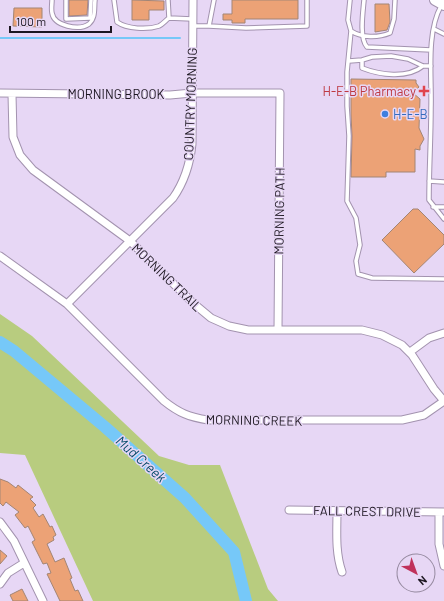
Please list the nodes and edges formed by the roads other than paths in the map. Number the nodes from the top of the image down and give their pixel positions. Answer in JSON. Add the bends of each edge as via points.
{"nodes":[{"id":1,"x":52,"y":0,"type":"edge"},
{"id":2,"x":66,"y":0,"type":"edge"},
{"id":3,"x":91,"y":0,"type":"edge"},
{"id":4,"x":95,"y":0,"type":"edge"},
{"id":5,"x":114,"y":0,"type":"edge"},
{"id":6,"x":168,"y":0,"type":"edge"},
{"id":7,"x":192,"y":0,"type":"edge"},
{"id":8,"x":214,"y":0,"type":"edge"},
{"id":9,"x":306,"y":0,"type":"edge"},
{"id":10,"x":350,"y":0,"type":"edge"},
{"id":11,"x":364,"y":0,"type":"edge"},
{"id":12,"x":395,"y":0,"type":"edge"},
{"id":13,"x":439,"y":2,"type":"edge"},
{"id":14,"x":169,"y":18,"type":"junction"},
{"id":15,"x":192,"y":22,"type":"junction"},
{"id":16,"x":210,"y":26,"type":"junction"},
{"id":17,"x":434,"y":29,"type":"junction"},
{"id":18,"x":351,"y":31,"type":"junction"},
{"id":19,"x":444,"y":34,"type":"edge"},
{"id":20,"x":364,"y":36,"type":"junction"},
{"id":21,"x":431,"y":50,"type":"junction"},
{"id":22,"x":362,"y":60,"type":"junction"},
{"id":23,"x":349,"y":61,"type":"junction"},
{"id":24,"x":423,"y":66,"type":"junction"},
{"id":25,"x":431,"y":66,"type":"junction"},
{"id":26,"x":192,"y":93,"type":"junction"},
{"id":27,"x":280,"y":93,"type":"joint"},
{"id":28,"x":0,"y":94,"type":"edge"},
{"id":29,"x":12,"y":94,"type":"junction"},
{"id":30,"x":429,"y":181,"type":"junction"},
{"id":31,"x":444,"y":182,"type":"edge"},
{"id":32,"x":433,"y":207,"type":"junction"},
{"id":33,"x":444,"y":207,"type":"edge"},
{"id":34,"x":444,"y":220,"type":"edge"},
{"id":35,"x":130,"y":241,"type":"junction"},
{"id":36,"x":0,"y":256,"type":"edge"},
{"id":37,"x":444,"y":279,"type":"edge"},
{"id":38,"x":67,"y":304,"type":"junction"},
{"id":39,"x":278,"y":330,"type":"junction"},
{"id":40,"x":444,"y":333,"type":"edge"},
{"id":41,"x":410,"y":352,"type":"junction"},
{"id":42,"x":444,"y":401,"type":"edge"},
{"id":43,"x":289,"y":510,"type":"dead end"},
{"id":44,"x":337,"y":511,"type":"junction"},
{"id":45,"x":442,"y":512,"type":"edge"},
{"id":46,"x":0,"y":522,"type":"edge"},
{"id":47,"x":24,"y":563,"type":"junction"},
{"id":48,"x":444,"y":566,"type":"edge"},
{"id":49,"x":342,"y":572,"type":"dead end"},
{"id":50,"x":0,"y":584,"type":"edge"},
{"id":51,"x":42,"y":601,"type":"edge"}],
"edges":[{"from":1,"to":4,"type":"lane","via":[[52,14],[56,19],[64,26],[81,27],[89,24],[93,17]]},
{"from":2,"to":3,"type":"lane","via":[[66,19],[90,18]]},
{"from":5,"to":14,"type":"lane","via":[[117,22],[122,26],[150,28],[160,25]]},
{"from":6,"to":14,"type":"lane"},
{"from":7,"to":15,"type":"street","name":"COUNTRY MORNING"},
{"from":8,"to":16,"type":"lane"},
{"from":9,"to":16,"type":"lane","via":[[307,26]]},
{"from":10,"to":18,"type":"lane","via":[[348,20]]},
{"from":11,"to":20,"type":"lane"},
{"from":12,"to":20,"type":"lane","via":[[394,20],[390,33],[383,37]]},
{"from":13,"to":17,"type":"lane"},
{"from":14,"to":15,"type":"lane"},
{"from":15,"to":16,"type":"lane"},
{"from":15,"to":26,"type":"street","name":"COUNTRY MORNING"},
{"from":17,"to":19,"type":"lane"},
{"from":17,"to":21,"type":"lane"},
{"from":18,"to":20,"type":"lane"},
{"from":18,"to":23,"type":"lane"},
{"from":20,"to":21,"type":"lane","via":[[364,44],[368,47]]},
{"from":21,"to":25,"type":"lane"},
{"from":22,"to":23,"type":"lane"},
{"from":22,"to":24,"type":"lane","via":[[391,56],[408,59]]},
{"from":22,"to":24,"type":"lane","via":[[362,68],[382,73],[408,74]]},
{"from":23,"to":37,"type":"lane","via":[[347,201],[356,218],[360,245],[356,261],[358,274],[372,278]]},
{"from":24,"to":25,"type":"lane"},
{"from":25,"to":30,"type":"lane"},
{"from":26,"to":27,"type":"street","name":"MORNING BROOK"},
{"from":26,"to":29,"type":"street","name":"MORNING BROOK"},
{"from":26,"to":35,"type":"street","name":"COUNTRY MORNING","via":[[191,153],[187,172],[174,198]]},
{"from":27,"to":39,"type":"street","name":"MORNING PATH"},
{"from":28,"to":29,"type":"street","name":"MORNING BROOK"},
{"from":29,"to":35,"type":"street","name":"MORNING TRAIL","via":[[13,137],[20,155],[38,174]]},
{"from":30,"to":31,"type":"lane"},
{"from":30,"to":32,"type":"lane","via":[[429,200]]},
{"from":32,"to":33,"type":"lane"},
{"from":32,"to":34,"type":"lane"},
{"from":35,"to":38,"type":"street","name":"COUNTRY MORNING"},
{"from":35,"to":39,"type":"street","name":"MORNING TRAIL","via":[[211,318],[238,328]]},
{"from":36,"to":38,"type":"street","name":"MORNING CREEK"},
{"from":38,"to":42,"type":"street","name":"MORNING CREEK","via":[[164,402],[192,418],[402,420],[424,415]]},
{"from":39,"to":41,"type":"street","name":"MORNING TRAIL","via":[[362,330],[389,338]]},
{"from":40,"to":41,"type":"street","via":[[429,338]]},
{"from":41,"to":42,"type":"street","name":"MORNING TRAIL"},
{"from":43,"to":44,"type":"street","name":"FALL CREST DRIVE"},
{"from":44,"to":45,"type":"street","name":"FALL CREST DRIVE"},
{"from":44,"to":49,"type":"street","via":[[338,561]]},
{"from":45,"to":48,"type":"street","via":[[438,544]]},
{"from":46,"to":47,"type":"street","via":[[14,541]]},
{"from":47,"to":50,"type":"street","via":[[8,573]]},
{"from":47,"to":51,"type":"street"}]}
